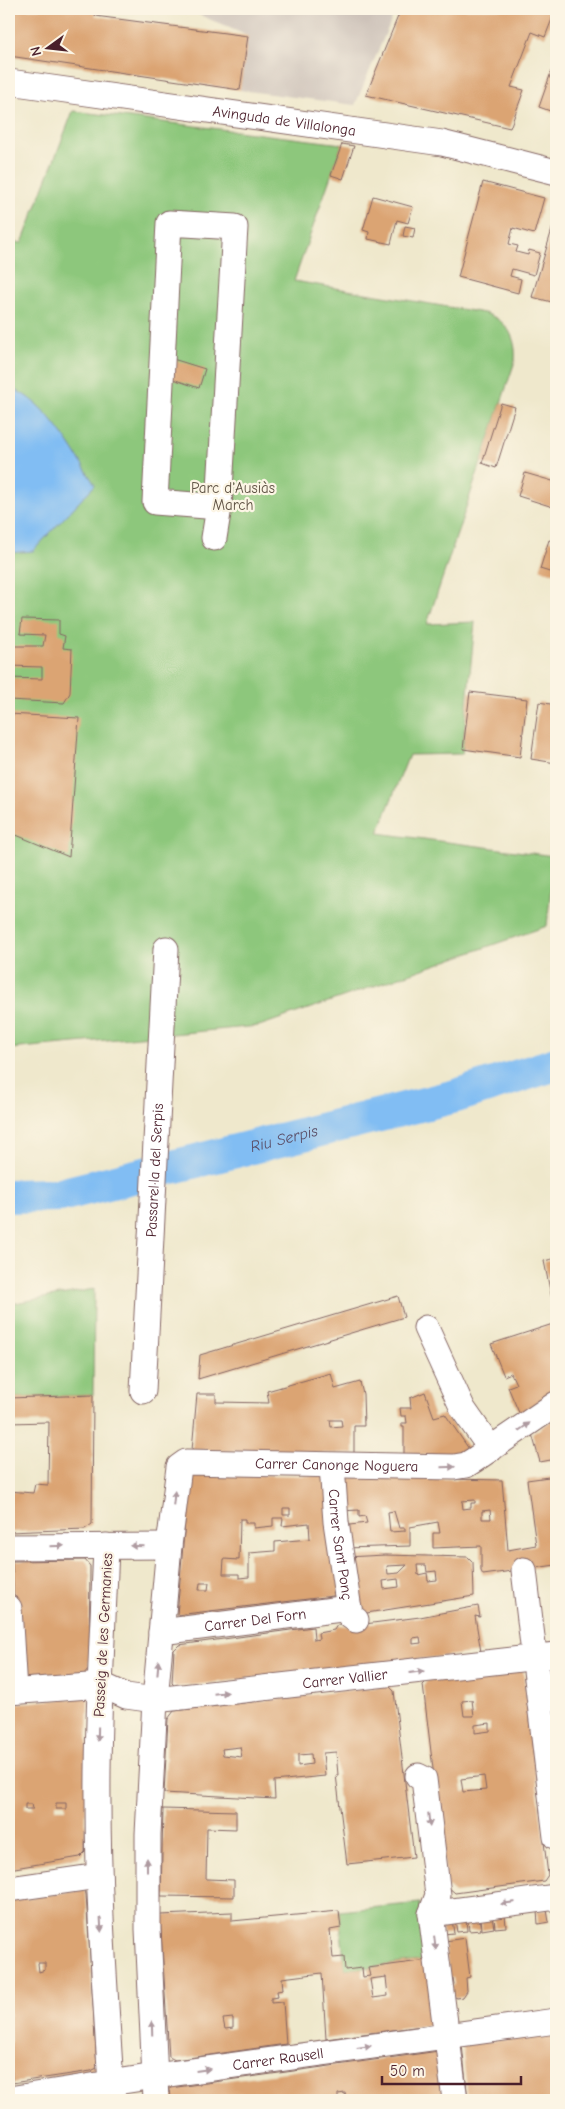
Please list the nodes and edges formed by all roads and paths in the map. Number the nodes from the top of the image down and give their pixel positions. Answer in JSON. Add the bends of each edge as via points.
{"nodes":[{"id":1,"x":9,"y":82,"type":"edge"},
{"id":2,"x":556,"y":172,"type":"edge"},
{"id":3,"x":219,"y":507,"type":"junction"},
{"id":4,"x":214,"y":538,"type":"dead end"},
{"id":5,"x":166,"y":949,"type":"dead end"},
{"id":6,"x":426,"y":1328,"type":"dead end"},
{"id":7,"x":143,"y":1391,"type":"dead end"},
{"id":8,"x":556,"y":1404,"type":"edge"},
{"id":9,"x":491,"y":1450,"type":"junction"},
{"id":10,"x":332,"y":1466,"type":"junction"},
{"id":11,"x":106,"y":1546,"type":"junction"},
{"id":12,"x":169,"y":1546,"type":"junction"},
{"id":13,"x":9,"y":1547,"type":"edge"},
{"id":14,"x":524,"y":1570,"type":"dead end"},
{"id":15,"x":9,"y":1608,"type":"edge"},
{"id":16,"x":352,"y":1614,"type":"joint"},
{"id":17,"x":161,"y":1632,"type":"junction"},
{"id":18,"x":545,"y":1657,"type":"edge"},
{"id":19,"x":102,"y":1685,"type":"junction"},
{"id":20,"x":11,"y":1691,"type":"edge"},
{"id":21,"x":155,"y":1700,"type":"junction"},
{"id":22,"x":418,"y":1776,"type":"dead end"},
{"id":23,"x":554,"y":1808,"type":"edge"},
{"id":24,"x":556,"y":1837,"type":"edge"},
{"id":25,"x":99,"y":1876,"type":"junction"},
{"id":26,"x":9,"y":1889,"type":"edge"},
{"id":27,"x":556,"y":1896,"type":"edge"},
{"id":28,"x":434,"y":1904,"type":"junction"},
{"id":29,"x":556,"y":2021,"type":"edge"},
{"id":30,"x":446,"y":2036,"type":"junction"},
{"id":31,"x":155,"y":2088,"type":"edge"},
{"id":32,"x":9,"y":2092,"type":"edge"},
{"id":33,"x":111,"y":2092,"type":"edge"},
{"id":34,"x":455,"y":2100,"type":"edge"}],
"edges":[{"from":1,"to":2,"type":"street","name":"Avinguda de Villalonga","via":[[442,143]]},
{"from":3,"to":3,"type":"street","via":[[235,227],[169,223],[155,502]]},
{"from":3,"to":4,"type":"street"},
{"from":5,"to":7,"type":"street","name":"Passarel·la del Serpis"},
{"from":6,"to":9,"type":"street","via":[[462,1409]]},
{"from":9,"to":8,"type":"street","name":"Carrer Canonge Noguera","one_way":true},
{"from":10,"to":9,"type":"street","name":"Carrer Canonge Noguera","one_way":true,"via":[[454,1467],[466,1465]]},
{"from":12,"to":10,"type":"street","name":"Carrer Canonge Noguera","one_way":true,"via":[[177,1472],[182,1463]]},
{"from":10,"to":16,"type":"street","name":"Carrer Sant Ponç","via":[[336,1522]]},
{"from":12,"to":11,"type":"street","name":"Passeig de les Germanies","one_way":true},
{"from":13,"to":11,"type":"street","one_way":true},
{"from":11,"to":19,"type":"street","name":"Passeig de les Germanies"},
{"from":12,"to":17,"type":"street"},
{"from":14,"to":18,"type":"street"},
{"from":15,"to":20,"type":"street"},
{"from":16,"to":17,"type":"street","name":"Carrer Del Forn"},
{"from":21,"to":17,"type":"street","one_way":true},
{"from":21,"to":18,"type":"street","name":"Carrer Vallier","one_way":true},
{"from":18,"to":23,"type":"street"},
{"from":19,"to":20,"type":"street"},
{"from":19,"to":21,"type":"street","name":"Carrer Vallier","via":[[126,1696]]},
{"from":19,"to":25,"type":"street","name":"Passeig de les Germanies","one_way":true,"via":[[98,1730]]},
{"from":31,"to":21,"type":"street","one_way":true,"via":[[147,1858]]},
{"from":22,"to":28,"type":"street","one_way":true,"via":[[424,1779]]},
{"from":23,"to":24,"type":"street"},
{"from":25,"to":26,"type":"street"},
{"from":25,"to":33,"type":"street","name":"Passeig de les Germanies","one_way":true},
{"from":27,"to":28,"type":"street","one_way":true},
{"from":28,"to":30,"type":"street","one_way":true},
{"from":29,"to":30,"type":"street","name":"Carrer Rausell"},
{"from":31,"to":30,"type":"street","name":"Carrer Rausell","one_way":true},
{"from":30,"to":34,"type":"street"},
{"from":31,"to":33,"type":"street","name":"Carrer Rausell"},
{"from":32,"to":33,"type":"street","name":"Carrer Rausell"}]}
